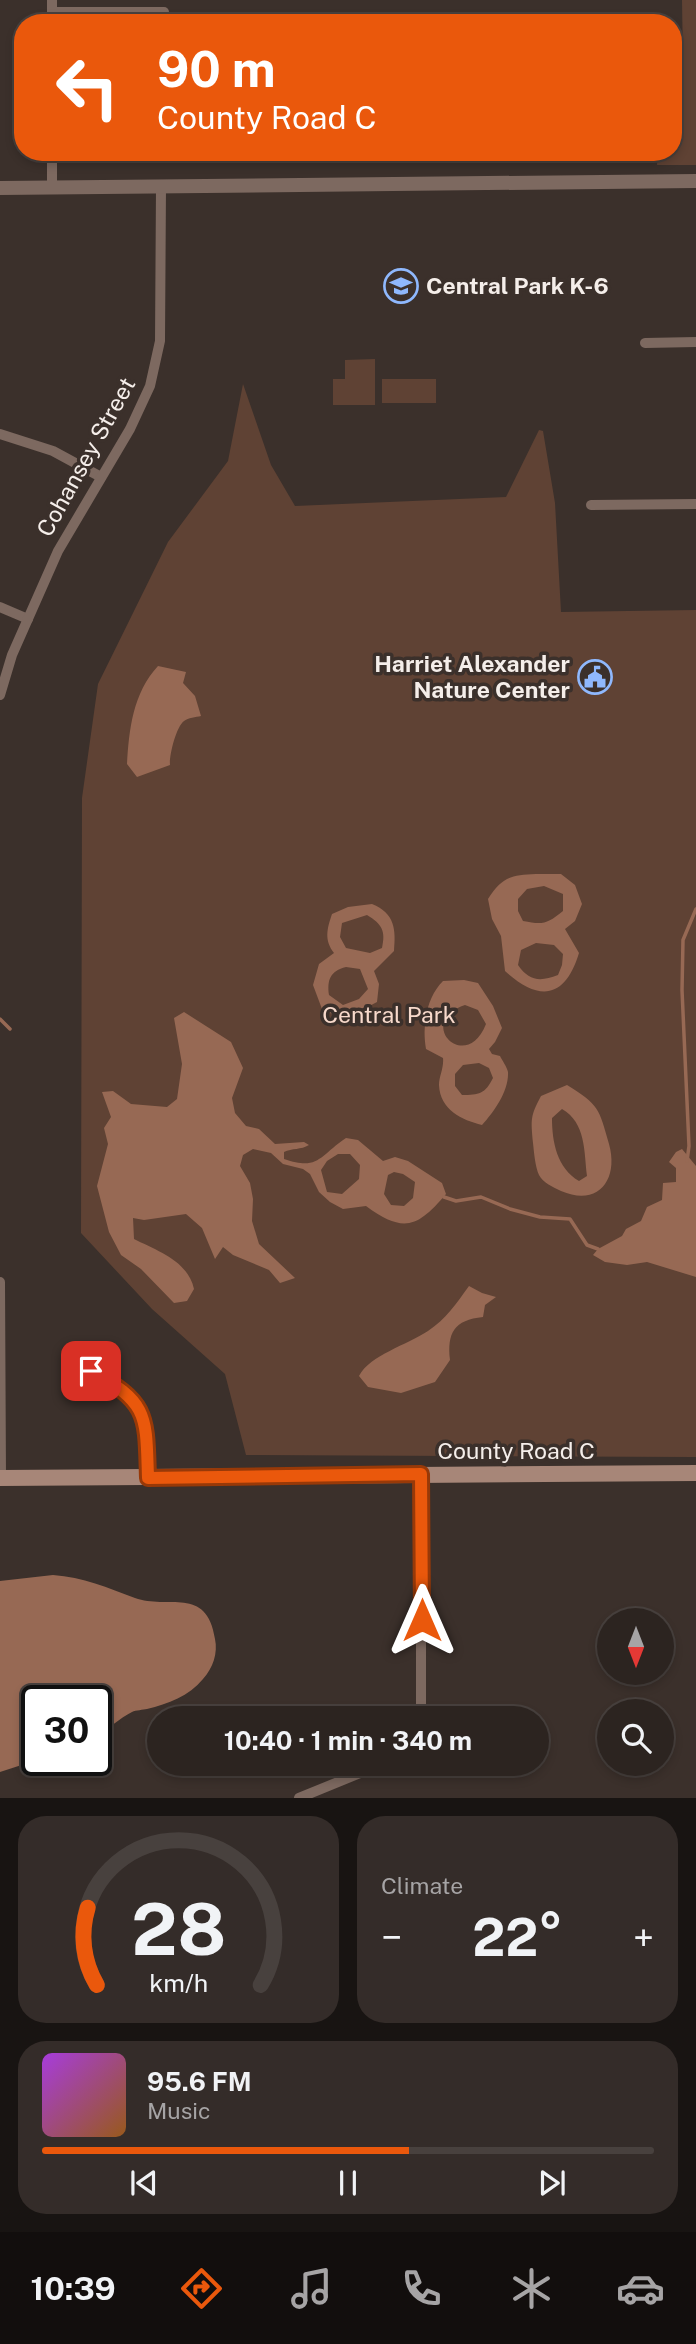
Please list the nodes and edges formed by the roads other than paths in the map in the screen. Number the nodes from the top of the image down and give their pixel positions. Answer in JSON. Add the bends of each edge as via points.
{"nodes":[{"id":1,"x":164,"y":12,"type":"dead end"},
{"id":2,"x":127,"y":14,"type":"edge"},
{"id":3,"x":52,"y":161,"type":"edge"},
{"id":4,"x":696,"y":181,"type":"edge"},
{"id":5,"x":161,"y":187,"type":"junction"},
{"id":6,"x":0,"y":188,"type":"edge"},
{"id":7,"x":52,"y":188,"type":"junction"},
{"id":8,"x":696,"y":342,"type":"edge"},
{"id":9,"x":645,"y":343,"type":"dead end"},
{"id":10,"x":0,"y":434,"type":"edge"},
{"id":11,"x":101,"y":477,"type":"junction"},
{"id":12,"x":696,"y":504,"type":"edge"},
{"id":13,"x":591,"y":505,"type":"dead end"},
{"id":14,"x":0,"y":607,"type":"edge"},
{"id":15,"x":28,"y":619,"type":"junction"},
{"id":16,"x":0,"y":695,"type":"edge"},
{"id":17,"x":0,"y":1282,"type":"edge"},
{"id":18,"x":0,"y":1312,"type":"edge"},
{"id":19,"x":91,"y":1371,"type":"dead end"},
{"id":20,"x":696,"y":1473,"type":"edge"},
{"id":21,"x":421,"y":1474,"type":"junction"},
{"id":22,"x":0,"y":1478,"type":"edge"},
{"id":23,"x":148,"y":1478,"type":"junction"},
{"id":24,"x":421,"y":1706,"type":"edge"},
{"id":25,"x":353,"y":1776,"type":"edge"},
{"id":26,"x":299,"y":1798,"type":"edge"}],
"edges":[{"from":1,"to":2,"type":"street"},
{"from":3,"to":7,"type":"street"},
{"from":4,"to":5,"type":"street"},
{"from":5,"to":7,"type":"street"},
{"from":5,"to":11,"type":"street","name":"Cohansey Street","via":[[162,317],[156,364],[142,408]]},
{"from":6,"to":7,"type":"street"},
{"from":8,"to":9,"type":"street"},
{"from":10,"to":11,"type":"street","via":[[53,451]]},
{"from":11,"to":15,"type":"street","name":"Cohansey Street","via":[[58,551]]},
{"from":12,"to":13,"type":"street"},
{"from":14,"to":15,"type":"street"},
{"from":15,"to":16,"type":"street","name":"Cohansey Street"},
{"from":17,"to":18,"type":"street"},
{"from":18,"to":22,"type":"street"},
{"from":19,"to":23,"type":"street","via":[[124,1391],[139,1410],[147,1434]]},
{"from":20,"to":21,"type":"main road","name":"County Road C"},
{"from":21,"to":23,"type":"main road","name":"County Road C"},
{"from":21,"to":24,"type":"street"},
{"from":22,"to":23,"type":"main road","name":"County Road C"},
{"from":25,"to":26,"type":"street"}]}
